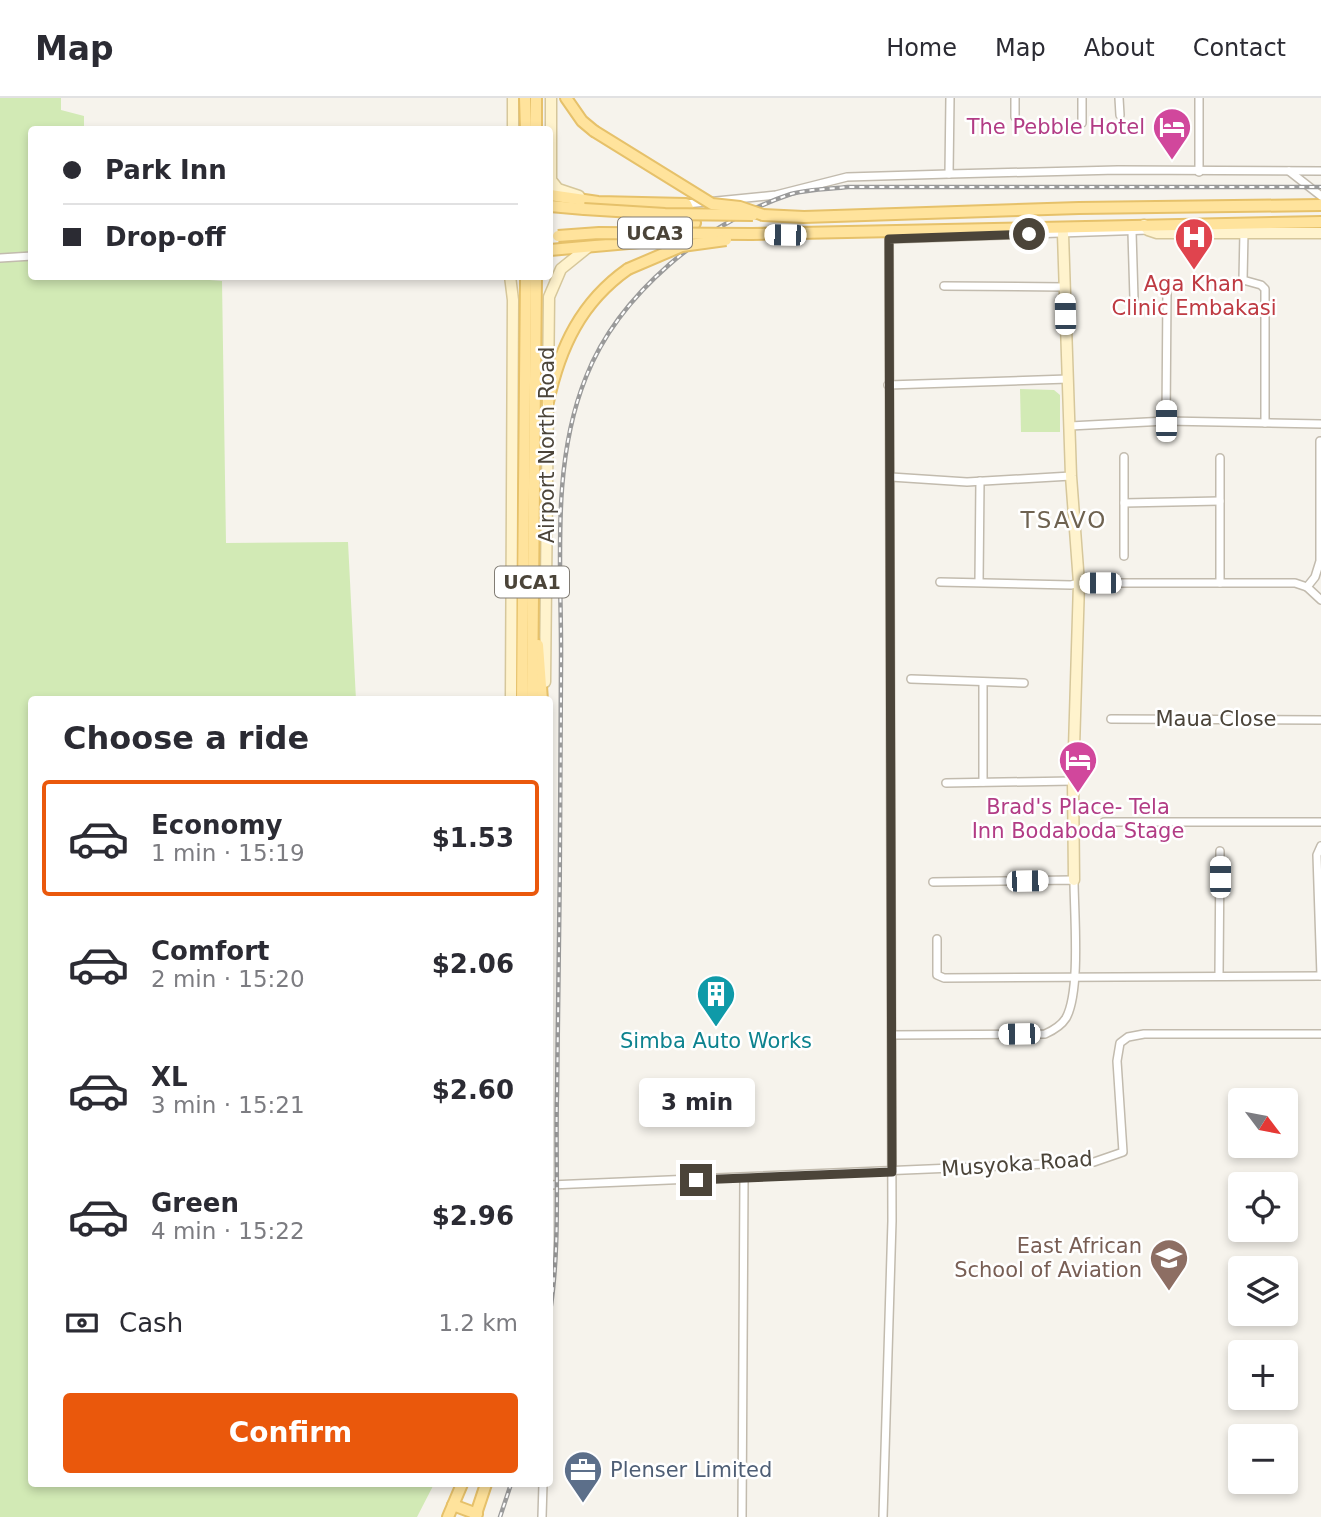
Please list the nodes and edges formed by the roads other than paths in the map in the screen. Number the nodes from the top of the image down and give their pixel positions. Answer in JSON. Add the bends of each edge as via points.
{"nodes":[{"id":1,"x":513,"y":98,"type":"edge"},
{"id":2,"x":526,"y":98,"type":"edge"},
{"id":3,"x":536,"y":98,"type":"edge"},
{"id":4,"x":551,"y":98,"type":"edge"},
{"id":5,"x":566,"y":98,"type":"edge"},
{"id":6,"x":950,"y":98,"type":"edge"},
{"id":7,"x":1015,"y":98,"type":"edge"},
{"id":8,"x":1082,"y":98,"type":"edge"},
{"id":9,"x":1119,"y":98,"type":"edge"},
{"id":10,"x":1199,"y":98,"type":"edge"},
{"id":11,"x":1120,"y":115,"type":"dead end"},
{"id":12,"x":1014,"y":117,"type":"dead end"},
{"id":13,"x":1082,"y":123,"type":"dead end"},
{"id":14,"x":513,"y":126,"type":"edge"},
{"id":15,"x":526,"y":126,"type":"edge"},
{"id":16,"x":536,"y":126,"type":"edge"},
{"id":17,"x":551,"y":126,"type":"edge"},
{"id":18,"x":1288,"y":170,"type":"junction"},
{"id":19,"x":1321,"y":171,"type":"edge"},
{"id":20,"x":1199,"y":172,"type":"junction"},
{"id":21,"x":949,"y":174,"type":"junction"},
{"id":22,"x":553,"y":183,"type":"edge"},
{"id":23,"x":553,"y":195,"type":"edge"},
{"id":24,"x":1321,"y":196,"type":"edge"},
{"id":25,"x":598,"y":202,"type":"junction"},
{"id":26,"x":687,"y":204,"type":"junction"},
{"id":27,"x":1321,"y":205,"type":"edge"},
{"id":28,"x":554,"y":206,"type":"edge"},
{"id":29,"x":763,"y":215,"type":"junction"},
{"id":30,"x":1321,"y":222,"type":"edge"},
{"id":31,"x":1146,"y":228,"type":"junction"},
{"id":32,"x":1060,"y":230,"type":"junction"},
{"id":33,"x":1132,"y":232,"type":"junction"},
{"id":34,"x":1244,"y":232,"type":"junction"},
{"id":35,"x":1321,"y":233,"type":"edge"},
{"id":36,"x":752,"y":234,"type":"junction"},
{"id":37,"x":554,"y":235,"type":"edge"},
{"id":38,"x":587,"y":248,"type":"junction"},
{"id":39,"x":553,"y":250,"type":"edge"},
{"id":40,"x":28,"y":256,"type":"edge"},
{"id":41,"x":0,"y":258,"type":"edge"},
{"id":42,"x":510,"y":280,"type":"edge"},
{"id":43,"x":526,"y":280,"type":"edge"},
{"id":44,"x":536,"y":280,"type":"edge"},
{"id":45,"x":944,"y":285,"type":"dead end"},
{"id":46,"x":1064,"y":287,"type":"junction"},
{"id":47,"x":1167,"y":291,"type":"dead end"},
{"id":48,"x":1134,"y":299,"type":"dead end"},
{"id":49,"x":1068,"y":379,"type":"junction"},
{"id":50,"x":888,"y":385,"type":"junction"},
{"id":51,"x":548,"y":402,"type":"junction"},
{"id":52,"x":1166,"y":421,"type":"junction"},
{"id":53,"x":1265,"y":423,"type":"junction"},
{"id":54,"x":1321,"y":424,"type":"edge"},
{"id":55,"x":1070,"y":426,"type":"junction"},
{"id":56,"x":1320,"y":441,"type":"edge"},
{"id":57,"x":1125,"y":457,"type":"dead end"},
{"id":58,"x":1220,"y":458,"type":"dead end"},
{"id":59,"x":527,"y":464,"type":"junction"},
{"id":60,"x":1072,"y":476,"type":"junction"},
{"id":61,"x":891,"y":477,"type":"junction"},
{"id":62,"x":980,"y":481,"type":"junction"},
{"id":63,"x":1220,"y":501,"type":"junction"},
{"id":64,"x":1321,"y":501,"type":"edge"},
{"id":65,"x":1124,"y":503,"type":"junction"},
{"id":66,"x":1124,"y":556,"type":"dead end"},
{"id":67,"x":940,"y":582,"type":"dead end"},
{"id":68,"x":979,"y":582,"type":"junction"},
{"id":69,"x":1079,"y":583,"type":"junction"},
{"id":70,"x":1220,"y":583,"type":"junction"},
{"id":71,"x":1307,"y":587,"type":"junction"},
{"id":72,"x":1321,"y":600,"type":"edge"},
{"id":73,"x":532,"y":612,"type":"junction"},
{"id":74,"x":911,"y":679,"type":"dead end"},
{"id":75,"x":983,"y":682,"type":"junction"},
{"id":76,"x":1024,"y":683,"type":"dead end"},
{"id":77,"x":511,"y":696,"type":"edge"},
{"id":78,"x":522,"y":696,"type":"edge"},
{"id":79,"x":532,"y":696,"type":"edge"},
{"id":80,"x":543,"y":696,"type":"edge"},
{"id":81,"x":543,"y":696,"type":"edge"},
{"id":82,"x":1111,"y":719,"type":"dead end"},
{"id":83,"x":1321,"y":720,"type":"edge"},
{"id":84,"x":1073,"y":781,"type":"junction"},
{"id":85,"x":983,"y":782,"type":"junction"},
{"id":86,"x":946,"y":783,"type":"dead end"},
{"id":87,"x":1104,"y":822,"type":"dead end"},
{"id":88,"x":1321,"y":822,"type":"edge"},
{"id":89,"x":1321,"y":846,"type":"edge"},
{"id":90,"x":1220,"y":851,"type":"dead end"},
{"id":91,"x":1074,"y":880,"type":"junction"},
{"id":92,"x":933,"y":882,"type":"dead end"},
{"id":93,"x":937,"y":939,"type":"dead end"},
{"id":94,"x":1219,"y":974,"type":"junction"},
{"id":95,"x":1321,"y":976,"type":"edge"},
{"id":96,"x":1074,"y":978,"type":"junction"},
{"id":97,"x":1321,"y":1034,"type":"edge"},
{"id":98,"x":892,"y":1035,"type":"junction"},
{"id":99,"x":892,"y":1172,"type":"junction"},
{"id":100,"x":744,"y":1178,"type":"junction"},
{"id":101,"x":553,"y":1185,"type":"edge"},
{"id":102,"x":461,"y":1487,"type":"edge"},
{"id":103,"x":485,"y":1487,"type":"edge"},
{"id":104,"x":543,"y":1487,"type":"edge"},
{"id":105,"x":453,"y":1505,"type":"junction"},
{"id":106,"x":476,"y":1516,"type":"edge"},
{"id":107,"x":448,"y":1517,"type":"edge"},
{"id":108,"x":542,"y":1517,"type":"edge"},
{"id":109,"x":742,"y":1517,"type":"edge"},
{"id":110,"x":883,"y":1517,"type":"edge"}],
"edges":[{"from":1,"to":14,"type":"main road"},
{"from":2,"to":15,"type":"main road"},
{"from":3,"to":16,"type":"main road"},
{"from":4,"to":17,"type":"main road"},
{"from":5,"to":29,"type":"main road","bridge":true,"via":[[594,131],[712,204]]},
{"from":6,"to":21,"type":"street"},
{"from":7,"to":12,"type":"street"},
{"from":8,"to":13,"type":"street"},
{"from":9,"to":11,"type":"street"},
{"from":10,"to":20,"type":"street"},
{"from":18,"to":19,"type":"street"},
{"from":18,"to":20,"type":"street"},
{"from":18,"to":24,"type":"street"},
{"from":20,"to":21,"type":"street"},
{"from":21,"to":26,"type":"street","via":[[848,177],[776,195]]},
{"from":22,"to":25,"type":"main road","via":[[558,189]]},
{"from":23,"to":25,"type":"main road"},
{"from":25,"to":26,"type":"main road"},
{"from":26,"to":38,"type":"main road","via":[[695,223],[685,239]]},
{"from":27,"to":29,"type":"main road","number":"UCA3"},
{"from":28,"to":29,"type":"main road","number":"UCA3","bridge":true,"via":[[652,214]]},
{"from":30,"to":31,"type":"main road","number":"UCA3"},
{"from":31,"to":32,"type":"main road","number":"UCA3"},
{"from":31,"to":33,"type":"street"},
{"from":31,"to":34,"type":"main road","number":"UCA3","via":[[1191,234]]},
{"from":32,"to":33,"type":"street"},
{"from":32,"to":36,"type":"main road","number":"UCA3"},
{"from":32,"to":46,"type":"main road"},
{"from":32,"to":50,"type":"street","via":[[889,239]]},
{"from":33,"to":48,"type":"street"},
{"from":34,"to":35,"type":"main road","number":"UCA3"},
{"from":34,"to":53,"type":"street","via":[[1243,280],[1265,289]]},
{"from":36,"to":37,"type":"main road","number":"UCA3","bridge":true},
{"from":36,"to":51,"type":"main road","bridge":true,"via":[[682,246],[628,269],[595,297],[578,320],[559,358]]},
{"from":38,"to":39,"type":"main road"},
{"from":38,"to":51,"type":"main road","name":"Airport North Road","number":"UCA1","via":[[565,264],[551,288]]},
{"from":40,"to":41,"type":"street"},
{"from":42,"to":77,"type":"main road","name":"Airport North Road","number":"UCA1"},
{"from":43,"to":59,"type":"main road","name":"Airport North Road","number":"UCA1"},
{"from":44,"to":59,"type":"main road","name":"Airport North Road","number":"UCA1"},
{"from":45,"to":46,"type":"street"},
{"from":46,"to":49,"type":"main road"},
{"from":47,"to":52,"type":"street"},
{"from":49,"to":50,"type":"street"},
{"from":49,"to":55,"type":"main road"},
{"from":50,"to":61,"type":"street"},
{"from":51,"to":80,"type":"main road","name":"Airport North Road","number":"UCA1"},
{"from":52,"to":53,"type":"street"},
{"from":52,"to":55,"type":"street"},
{"from":53,"to":54,"type":"street"},
{"from":55,"to":60,"type":"main road"},
{"from":56,"to":64,"type":"street"},
{"from":57,"to":65,"type":"street"},
{"from":58,"to":63,"type":"street"},
{"from":59,"to":73,"type":"main road","name":"Airport North Road","number":"UCA1"},
{"from":59,"to":78,"type":"main road","name":"Airport North Road","number":"UCA1"},
{"from":60,"to":62,"type":"street"},
{"from":60,"to":69,"type":"main road"},
{"from":61,"to":62,"type":"street"},
{"from":61,"to":98,"type":"street"},
{"from":62,"to":68,"type":"street"},
{"from":63,"to":65,"type":"street"},
{"from":63,"to":70,"type":"street"},
{"from":64,"to":71,"type":"street","via":[[1320,561]]},
{"from":65,"to":66,"type":"street"},
{"from":67,"to":68,"type":"street"},
{"from":68,"to":69,"type":"street"},
{"from":69,"to":70,"type":"street"},
{"from":69,"to":84,"type":"main road"},
{"from":70,"to":71,"type":"street"},
{"from":71,"to":72,"type":"street"},
{"from":73,"to":79,"type":"main road","name":"Airport North Road","number":"UCA1"},
{"from":73,"to":81,"type":"main road"},
{"from":74,"to":75,"type":"street"},
{"from":75,"to":76,"type":"street"},
{"from":75,"to":85,"type":"street"},
{"from":82,"to":83,"type":"street","name":"Maua Close"},
{"from":84,"to":85,"type":"street"},
{"from":84,"to":91,"type":"main road"},
{"from":85,"to":86,"type":"street"},
{"from":87,"to":88,"type":"street"},
{"from":89,"to":95,"type":"street","via":[[1317,855]]},
{"from":90,"to":94,"type":"street"},
{"from":91,"to":92,"type":"street"},
{"from":91,"to":96,"type":"street"},
{"from":93,"to":96,"type":"street","via":[[939,977]]},
{"from":94,"to":95,"type":"street"},
{"from":94,"to":96,"type":"street"},
{"from":96,"to":98,"type":"street","via":[[1066,1018],[1045,1034]]},
{"from":97,"to":99,"type":"street","name":"Musyoka Road","via":[[1128,1037],[1120,1043],[1117,1061],[1123,1152],[1094,1162]]},
{"from":98,"to":99,"type":"street"},
{"from":99,"to":100,"type":"street"},
{"from":99,"to":110,"type":"street"},
{"from":100,"to":101,"type":"street"},
{"from":100,"to":109,"type":"street"},
{"from":102,"to":105,"type":"main road"},
{"from":103,"to":106,"type":"main road"},
{"from":104,"to":108,"type":"street"},
{"from":105,"to":106,"type":"main road"},
{"from":105,"to":107,"type":"main road"}]}
